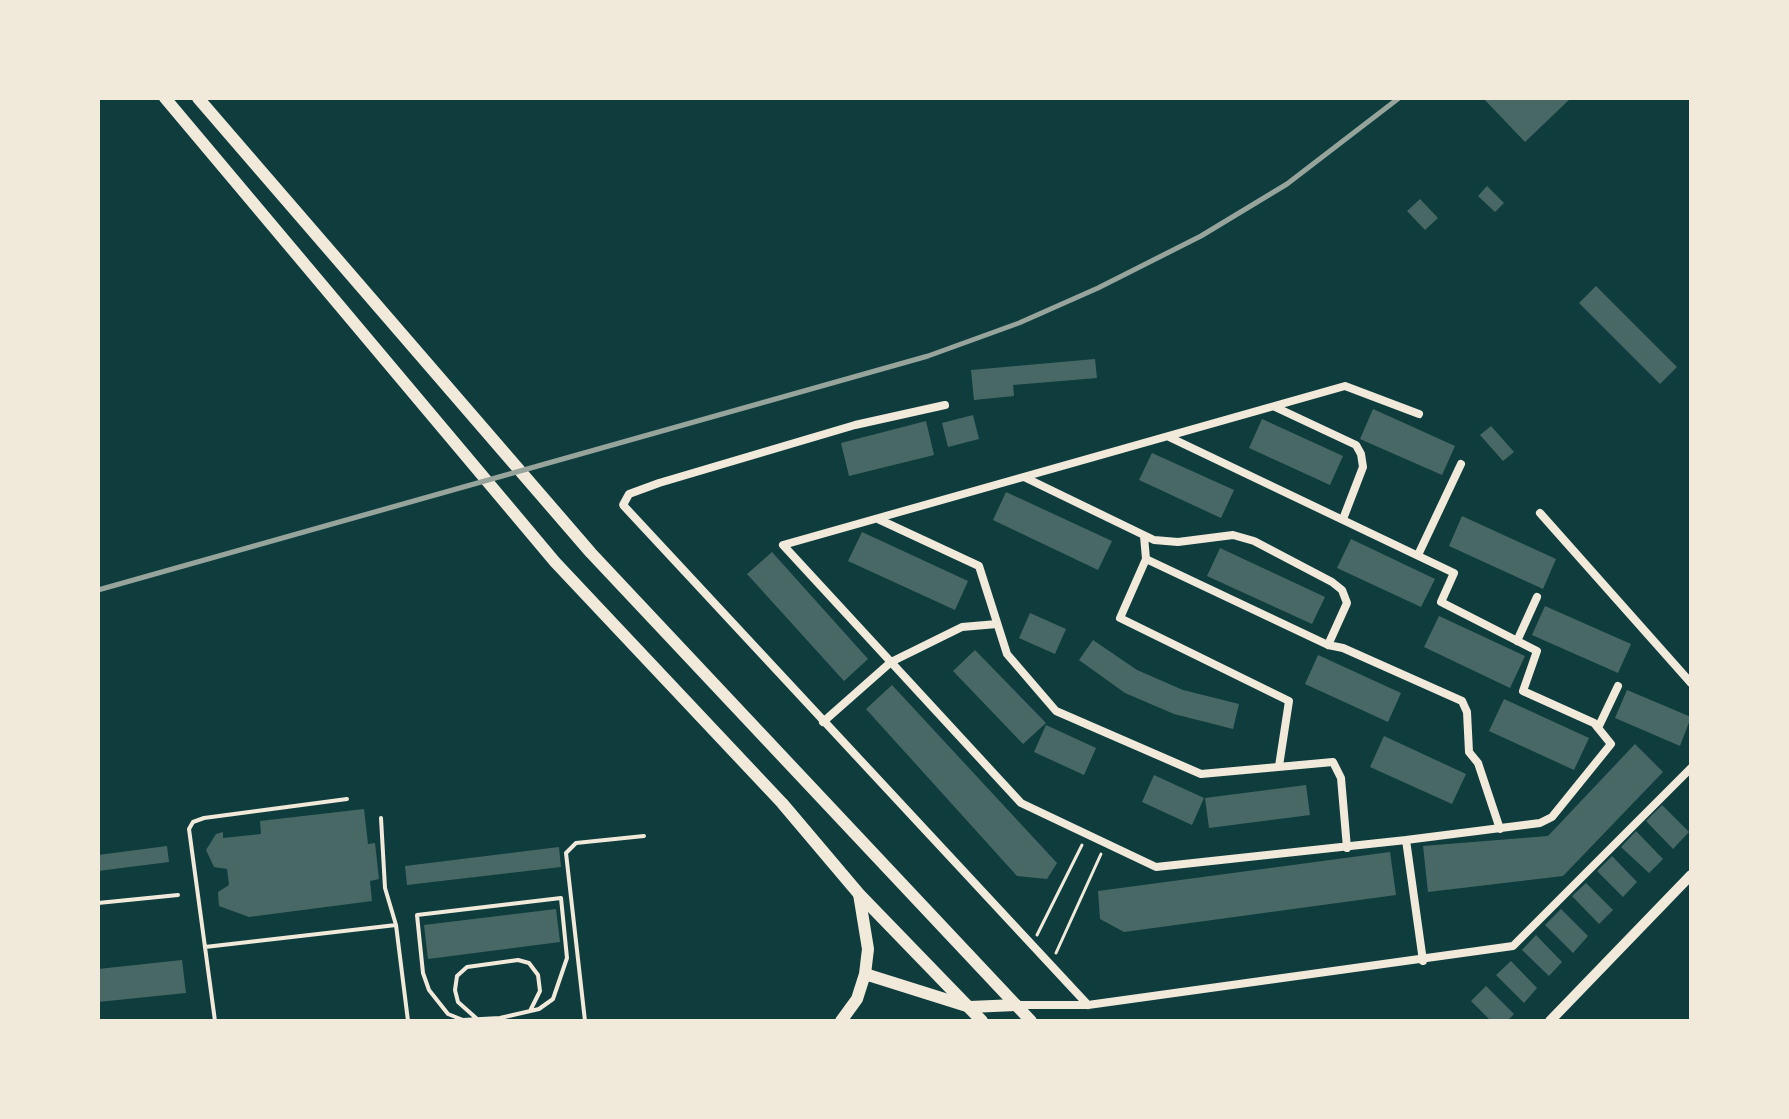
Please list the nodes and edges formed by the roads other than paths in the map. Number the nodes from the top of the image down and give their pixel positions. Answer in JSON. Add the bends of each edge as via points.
{"nodes":[{"id":1,"x":165,"y":98,"type":"edge"},
{"id":2,"x":198,"y":98,"type":"edge"},
{"id":3,"x":945,"y":405,"type":"dead end"},
{"id":4,"x":1275,"y":406,"type":"junction"},
{"id":5,"x":1419,"y":414,"type":"dead end"},
{"id":6,"x":1169,"y":437,"type":"junction"},
{"id":7,"x":1461,"y":464,"type":"dead end"},
{"id":8,"x":1025,"y":477,"type":"junction"},
{"id":9,"x":1540,"y":513,"type":"dead end"},
{"id":10,"x":878,"y":519,"type":"junction"},
{"id":11,"x":1343,"y":519,"type":"junction"},
{"id":12,"x":1144,"y":536,"type":"junction"},
{"id":13,"x":1418,"y":555,"type":"junction"},
{"id":14,"x":1146,"y":559,"type":"junction"},
{"id":15,"x":1537,"y":597,"type":"dead end"},
{"id":16,"x":997,"y":624,"type":"junction"},
{"id":17,"x":1517,"y":641,"type":"junction"},
{"id":18,"x":1328,"y":645,"type":"junction"},
{"id":19,"x":891,"y":662,"type":"junction"},
{"id":20,"x":1691,"y":683,"type":"edge"},
{"id":21,"x":1618,"y":686,"type":"dead end"},
{"id":22,"x":823,"y":722,"type":"junction"},
{"id":23,"x":1598,"y":728,"type":"junction"},
{"id":24,"x":1279,"y":766,"type":"junction"},
{"id":25,"x":1691,"y":768,"type":"edge"},
{"id":26,"x":347,"y":799,"type":"dead end"},
{"id":27,"x":381,"y":818,"type":"dead end"},
{"id":28,"x":1500,"y":829,"type":"junction"},
{"id":29,"x":644,"y":836,"type":"dead end"},
{"id":30,"x":1406,"y":840,"type":"junction"},
{"id":31,"x":1347,"y":848,"type":"junction"},
{"id":32,"x":1691,"y":875,"type":"edge"},
{"id":33,"x":859,"y":894,"type":"junction"},
{"id":34,"x":178,"y":895,"type":"dead end"},
{"id":35,"x":98,"y":903,"type":"edge"},
{"id":36,"x":396,"y":925,"type":"junction"},
{"id":37,"x":205,"y":947,"type":"junction"},
{"id":38,"x":1423,"y":961,"type":"junction"},
{"id":39,"x":865,"y":974,"type":"junction"},
{"id":40,"x":1016,"y":1005,"type":"junction"},
{"id":41,"x":1088,"y":1005,"type":"junction"},
{"id":42,"x":970,"y":1007,"type":"junction"},
{"id":43,"x":530,"y":1011,"type":"junction"},
{"id":44,"x":477,"y":1019,"type":"edge"},
{"id":45,"x":500,"y":1020,"type":"edge"},
{"id":46,"x":174,"y":1021,"type":"edge"},
{"id":47,"x":192,"y":1021,"type":"edge"},
{"id":48,"x":215,"y":1021,"type":"edge"},
{"id":49,"x":408,"y":1021,"type":"edge"},
{"id":50,"x":585,"y":1021,"type":"edge"},
{"id":51,"x":841,"y":1021,"type":"edge"},
{"id":52,"x":982,"y":1021,"type":"edge"},
{"id":53,"x":1031,"y":1021,"type":"edge"},
{"id":54,"x":1550,"y":1021,"type":"edge"}],
"edges":[{"from":1,"to":33,"type":"main road","via":[[555,562],[782,803]]},
{"from":2,"to":40,"type":"main road","via":[[591,553]]},
{"from":3,"to":22,"type":"street","via":[[855,425],[659,483],[629,494],[623,505]]},
{"from":4,"to":5,"type":"street","via":[[1345,386]]},
{"from":4,"to":6,"type":"street"},
{"from":4,"to":11,"type":"street","via":[[1356,445],[1363,467]]},
{"from":6,"to":8,"type":"street"},
{"from":6,"to":11,"type":"street"},
{"from":7,"to":13,"type":"street"},
{"from":8,"to":10,"type":"street"},
{"from":8,"to":12,"type":"street"},
{"from":9,"to":20,"type":"street"},
{"from":10,"to":16,"type":"street","via":[[979,566]]},
{"from":10,"to":19,"type":"street","via":[[783,545]]},
{"from":11,"to":13,"type":"street"},
{"from":12,"to":14,"type":"street"},
{"from":12,"to":18,"type":"street","via":[[1178,542],[1233,535],[1332,582],[1347,603]]},
{"from":13,"to":17,"type":"street","via":[[1454,573],[1441,602]]},
{"from":14,"to":18,"type":"street"},
{"from":14,"to":24,"type":"street","via":[[1120,618],[1289,701]]},
{"from":15,"to":17,"type":"street"},
{"from":16,"to":19,"type":"street","via":[[962,627]]},
{"from":16,"to":24,"type":"street","via":[[1007,654],[1056,711],[1201,774]]},
{"from":17,"to":23,"type":"street","via":[[1537,651],[1523,691]]},
{"from":18,"to":28,"type":"street","via":[[1462,701],[1469,752],[1478,763]]},
{"from":19,"to":22,"type":"street"},
{"from":19,"to":31,"type":"street","via":[[1021,803],[1156,867]]},
{"from":21,"to":23,"type":"street"},
{"from":22,"to":41,"type":"street"},
{"from":23,"to":28,"type":"street","via":[[1611,744],[1552,817]]},
{"from":24,"to":31,"type":"street","via":[[1333,762],[1338,768]]},
{"from":25,"to":38,"type":"street","via":[[1513,946]]},
{"from":26,"to":37,"type":"lane","via":[[193,822],[189,829]]},
{"from":27,"to":36,"type":"lane","via":[[385,888]]},
{"from":28,"to":30,"type":"street"},
{"from":29,"to":50,"type":"lane","via":[[576,843],[566,853]]},
{"from":30,"to":31,"type":"street"},
{"from":30,"to":38,"type":"street"},
{"from":32,"to":54,"type":"street"},
{"from":33,"to":39,"type":"main road","via":[[868,949]]},
{"from":33,"to":42,"type":"main road"},
{"from":34,"to":35,"type":"lane"},
{"from":36,"to":37,"type":"lane"},
{"from":36,"to":49,"type":"lane"},
{"from":37,"to":48,"type":"lane"},
{"from":38,"to":41,"type":"street"},
{"from":39,"to":42,"type":"main road"},
{"from":39,"to":51,"type":"main road","via":[[857,999]]},
{"from":40,"to":41,"type":"street"},
{"from":40,"to":42,"type":"main road"},
{"from":40,"to":53,"type":"main road"},
{"from":42,"to":52,"type":"main road"},
{"from":43,"to":44,"type":"lane","via":[[540,991],[529,963],[467,967],[457,976],[455,990],[458,1002]]},
{"from":43,"to":44,"type":"lane","via":[[553,999],[567,958],[561,898],[417,915],[429,990],[448,1014]]},
{"from":43,"to":45,"type":"lane"},
{"from":44,"to":45,"type":"lane"},
{"from":46,"to":47,"type":"lane"}]}
